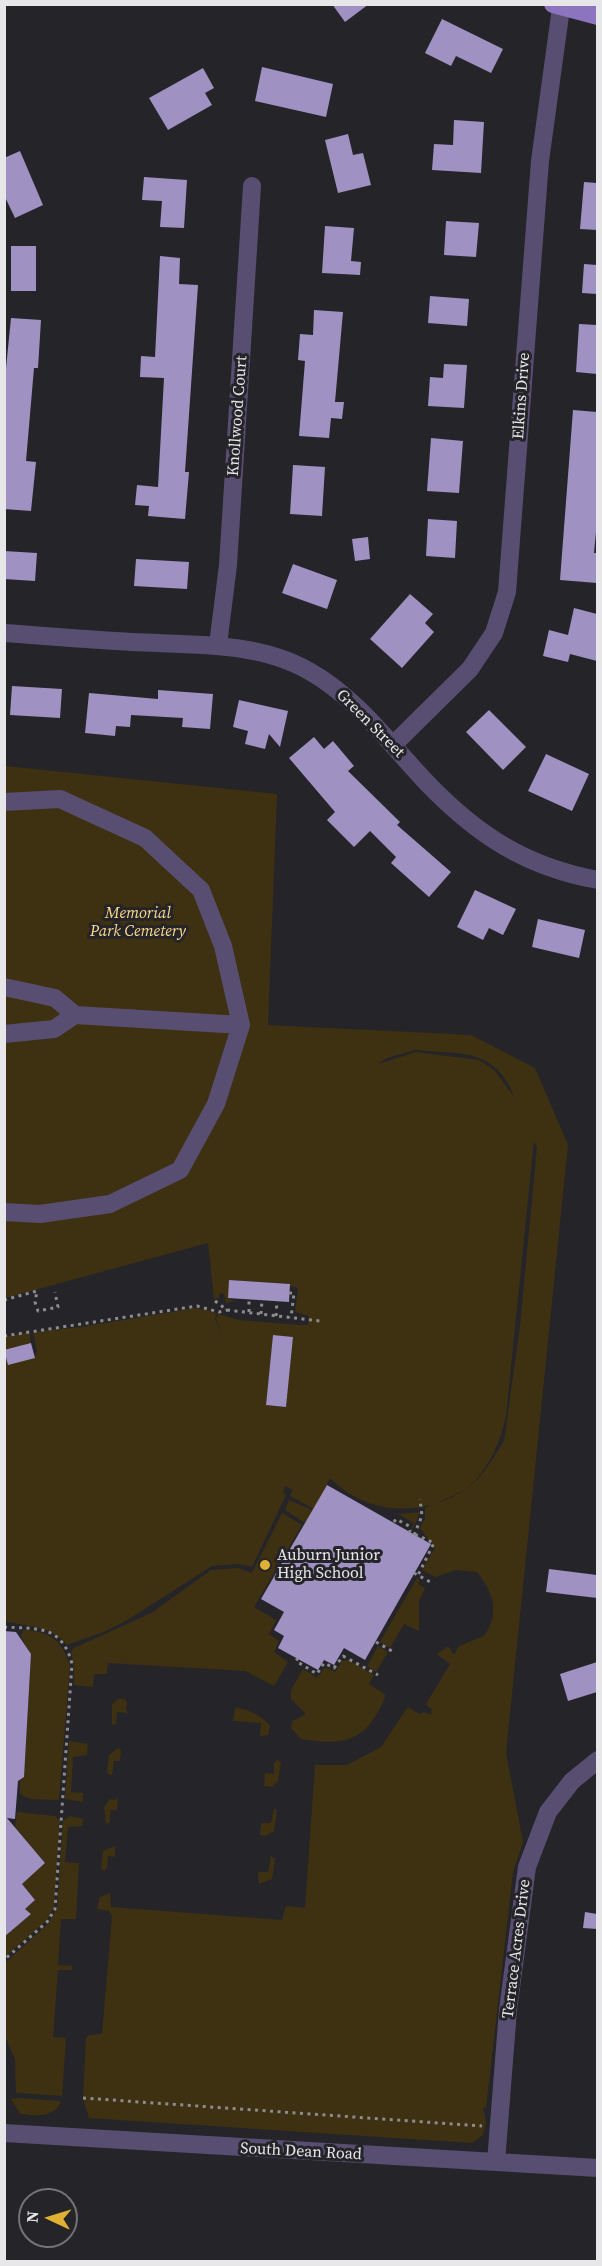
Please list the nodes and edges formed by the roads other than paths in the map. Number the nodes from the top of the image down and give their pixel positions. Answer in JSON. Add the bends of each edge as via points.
{"nodes":[{"id":1,"x":557,"y":6,"type":"edge"},
{"id":2,"x":597,"y":16,"type":"edge"},
{"id":3,"x":252,"y":186,"type":"dead end"},
{"id":4,"x":4,"y":633,"type":"edge"},
{"id":5,"x":218,"y":645,"type":"junction"},
{"id":6,"x":394,"y":744,"type":"junction"},
{"id":7,"x":4,"y":802,"type":"edge"},
{"id":8,"x":597,"y":880,"type":"edge"},
{"id":9,"x":4,"y":987,"type":"edge"},
{"id":10,"x":75,"y":1015,"type":"junction"},
{"id":11,"x":241,"y":1025,"type":"junction"},
{"id":12,"x":4,"y":1034,"type":"edge"},
{"id":13,"x":4,"y":1212,"type":"edge"},
{"id":14,"x":597,"y":1760,"type":"edge"},
{"id":15,"x":4,"y":2133,"type":"edge"},
{"id":16,"x":496,"y":2162,"type":"junction"},
{"id":17,"x":597,"y":2168,"type":"edge"}],
"edges":[{"from":1,"to":2,"type":"main road"},
{"from":1,"to":6,"type":"street","name":"Elkins Drive","via":[[540,161],[507,592],[494,633],[470,669]]},
{"from":3,"to":5,"type":"street","name":"Knollwood Court","via":[[228,564]]},
{"from":4,"to":5,"type":"street","name":"Green Street"},
{"from":5,"to":6,"type":"street","name":"Green Street","via":[[273,655],[311,671],[344,694]]},
{"from":6,"to":8,"type":"street","name":"Green Street","via":[[471,825],[505,848],[560,873]]},
{"from":7,"to":11,"type":"street","via":[[60,799],[145,838],[201,890],[223,946]]},
{"from":9,"to":10,"type":"street","via":[[55,998]]},
{"from":10,"to":11,"type":"street"},
{"from":10,"to":12,"type":"street","via":[[54,1029]]},
{"from":11,"to":13,"type":"street","via":[[216,1104],[180,1170],[110,1204],[40,1214]]},
{"from":14,"to":16,"type":"street","name":"Terrace Acres Drive","via":[[572,1781],[548,1812],[527,1867],[508,2010]]},
{"from":15,"to":16,"type":"street","name":"South Dean Road"},
{"from":16,"to":17,"type":"street","name":"South Dean Road"}]}
